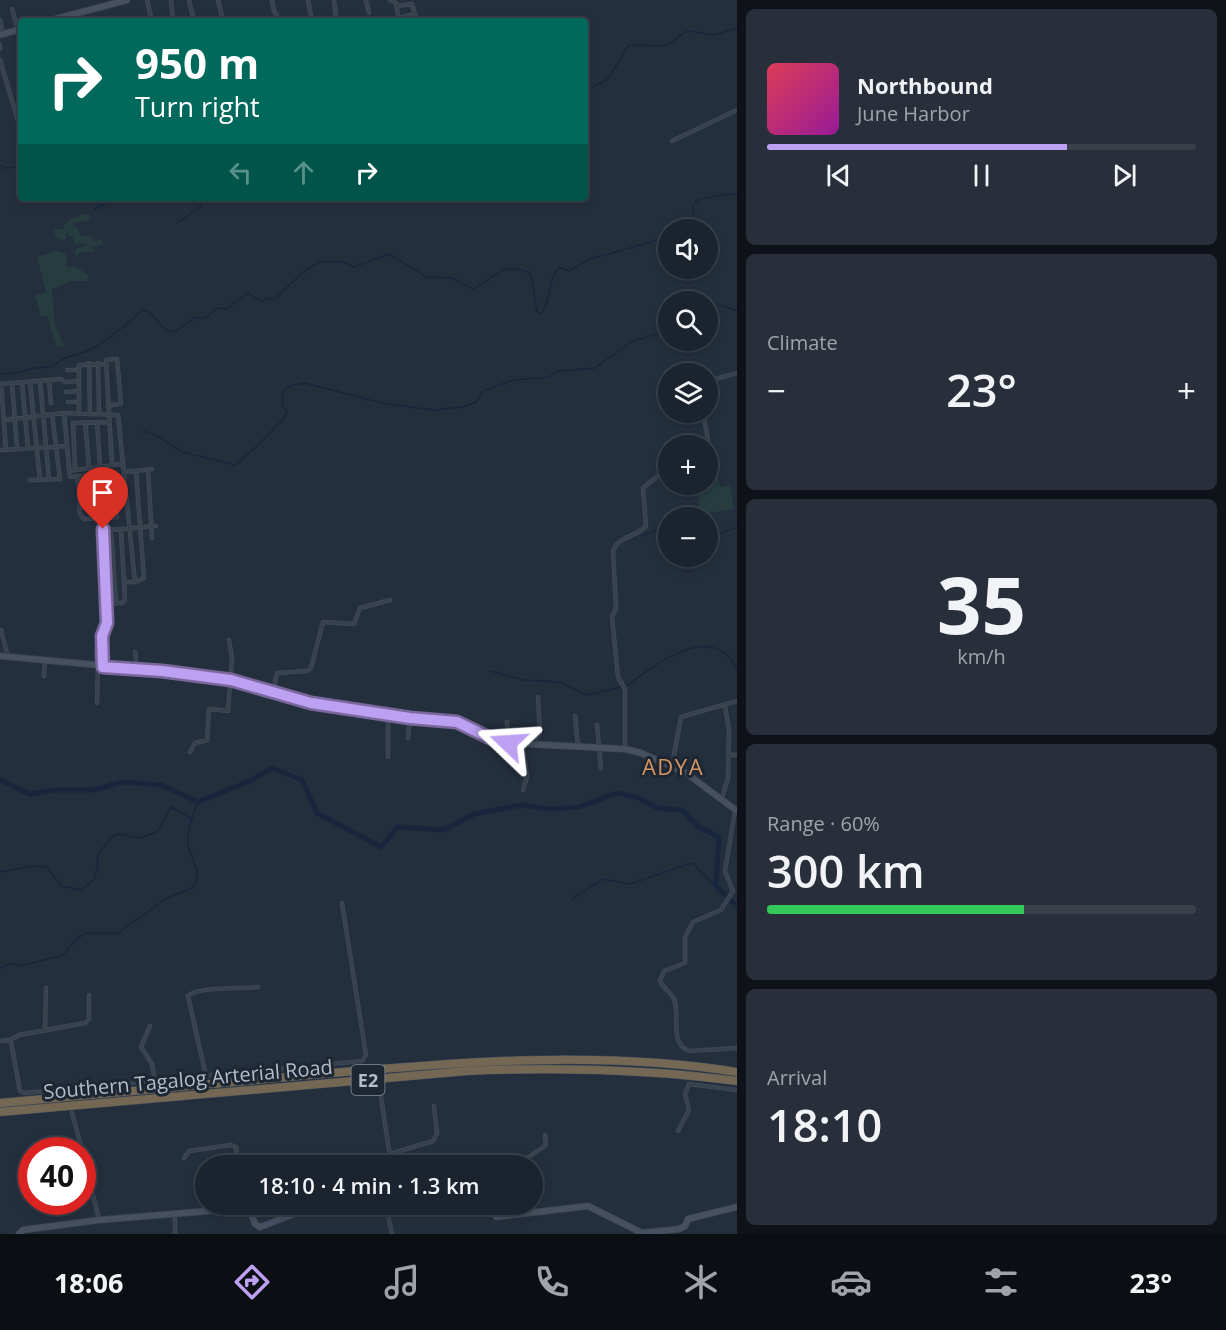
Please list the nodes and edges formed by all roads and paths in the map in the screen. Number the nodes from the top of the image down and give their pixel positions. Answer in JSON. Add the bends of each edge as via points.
{"nodes":[{"id":1,"x":127,"y":0,"type":"edge"},
{"id":2,"x":147,"y":0,"type":"edge"},
{"id":3,"x":171,"y":0,"type":"edge"},
{"id":4,"x":189,"y":0,"type":"edge"},
{"id":5,"x":218,"y":0,"type":"edge"},
{"id":6,"x":272,"y":0,"type":"edge"},
{"id":7,"x":308,"y":0,"type":"edge"},
{"id":8,"x":333,"y":0,"type":"edge"},
{"id":9,"x":366,"y":0,"type":"edge"},
{"id":10,"x":390,"y":0,"type":"edge"},
{"id":11,"x":397,"y":6,"type":"junction"},
{"id":12,"x":12,"y":9,"type":"dead end"},
{"id":13,"x":80,"y":12,"type":"junction"},
{"id":14,"x":369,"y":13,"type":"dead end"},
{"id":15,"x":415,"y":14,"type":"junction"},
{"id":16,"x":222,"y":17,"type":"dead end"},
{"id":17,"x":67,"y":18,"type":"edge"},
{"id":18,"x":81,"y":18,"type":"edge"},
{"id":19,"x":151,"y":18,"type":"edge"},
{"id":20,"x":173,"y":18,"type":"edge"},
{"id":21,"x":193,"y":18,"type":"edge"},
{"id":22,"x":278,"y":18,"type":"edge"},
{"id":23,"x":311,"y":18,"type":"edge"},
{"id":24,"x":336,"y":18,"type":"edge"},
{"id":25,"x":399,"y":18,"type":"edge"},
{"id":26,"x":402,"y":18,"type":"edge"},
{"id":27,"x":416,"y":18,"type":"edge"},
{"id":28,"x":0,"y":20,"type":"edge"},
{"id":29,"x":18,"y":24,"type":"edge"},
{"id":30,"x":18,"y":30,"type":"edge"},
{"id":31,"x":2,"y":34,"type":"edge"},
{"id":32,"x":0,"y":45,"type":"edge"},
{"id":33,"x":0,"y":49,"type":"edge"},
{"id":34,"x":0,"y":60,"type":"edge"},
{"id":35,"x":737,"y":110,"type":"edge"},
{"id":36,"x":18,"y":121,"type":"dead end"},
{"id":37,"x":672,"y":141,"type":"dead end"},
{"id":38,"x":89,"y":363,"type":"junction"},
{"id":39,"x":98,"y":363,"type":"junction"},
{"id":40,"x":106,"y":364,"type":"junction"},
{"id":41,"x":67,"y":370,"type":"dead end"},
{"id":42,"x":78,"y":370,"type":"junction"},
{"id":43,"x":737,"y":373,"type":"edge"},
{"id":44,"x":718,"y":378,"type":"edge"},
{"id":45,"x":49,"y":380,"type":"junction"},
{"id":46,"x":40,"y":381,"type":"junction"},
{"id":47,"x":78,"y":381,"type":"junction"},
{"id":48,"x":30,"y":382,"type":"junction"},
{"id":49,"x":12,"y":383,"type":"junction"},
{"id":50,"x":22,"y":383,"type":"junction"},
{"id":51,"x":0,"y":384,"type":"edge"},
{"id":52,"x":79,"y":391,"type":"junction"},
{"id":53,"x":66,"y":392,"type":"dead end"},
{"id":54,"x":68,"y":402,"type":"dead end"},
{"id":55,"x":79,"y":402,"type":"junction"},
{"id":56,"x":51,"y":403,"type":"dead end"},
{"id":57,"x":108,"y":406,"type":"junction"},
{"id":58,"x":79,"y":412,"type":"junction"},
{"id":59,"x":90,"y":412,"type":"junction"},
{"id":60,"x":99,"y":412,"type":"junction"},
{"id":61,"x":108,"y":412,"type":"junction"},
{"id":62,"x":64,"y":413,"type":"junction"},
{"id":63,"x":52,"y":414,"type":"junction"},
{"id":64,"x":43,"y":415,"type":"junction"},
{"id":65,"x":33,"y":416,"type":"junction"},
{"id":66,"x":25,"y":417,"type":"junction"},
{"id":67,"x":14,"y":418,"type":"junction"},
{"id":68,"x":4,"y":420,"type":"junction"},
{"id":69,"x":97,"y":421,"type":"junction"},
{"id":70,"x":85,"y":422,"type":"junction"},
{"id":71,"x":108,"y":422,"type":"junction"},
{"id":72,"x":56,"y":446,"type":"junction"},
{"id":73,"x":66,"y":446,"type":"junction"},
{"id":74,"x":38,"y":447,"type":"junction"},
{"id":75,"x":47,"y":447,"type":"junction"},
{"id":76,"x":28,"y":448,"type":"junction"},
{"id":77,"x":17,"y":449,"type":"junction"},
{"id":78,"x":112,"y":464,"type":"junction"},
{"id":79,"x":121,"y":464,"type":"junction"},
{"id":80,"x":100,"y":465,"type":"junction"},
{"id":81,"x":89,"y":466,"type":"junction"},
{"id":82,"x":75,"y":468,"type":"junction"},
{"id":83,"x":69,"y":471,"type":"junction"},
{"id":84,"x":136,"y":471,"type":"junction"},
{"id":85,"x":125,"y":472,"type":"junction"},
{"id":86,"x":104,"y":474,"type":"junction"},
{"id":87,"x":93,"y":475,"type":"junction"},
{"id":88,"x":658,"y":476,"type":"edge"},
{"id":89,"x":70,"y":477,"type":"junction"},
{"id":90,"x":78,"y":477,"type":"junction"},
{"id":91,"x":60,"y":478,"type":"junction"},
{"id":92,"x":49,"y":479,"type":"junction"},
{"id":93,"x":30,"y":480,"type":"dead end"},
{"id":94,"x":40,"y":480,"type":"junction"},
{"id":95,"x":99,"y":518,"type":"junction"},
{"id":96,"x":109,"y":518,"type":"junction"},
{"id":97,"x":153,"y":526,"type":"junction"},
{"id":98,"x":140,"y":528,"type":"junction"},
{"id":99,"x":103,"y":529,"type":"junction"},
{"id":100,"x":111,"y":529,"type":"junction"},
{"id":101,"x":121,"y":529,"type":"junction"},
{"id":102,"x":130,"y":529,"type":"junction"},
{"id":103,"x":152,"y":538,"type":"dead end"},
{"id":104,"x":124,"y":582,"type":"junction"},
{"id":105,"x":135,"y":582,"type":"junction"},
{"id":106,"x":390,"y":600,"type":"dead end"},
{"id":107,"x":106,"y":604,"type":"junction"},
{"id":108,"x":116,"y":604,"type":"junction"},
{"id":109,"x":1,"y":630,"type":"edge"},
{"id":110,"x":229,"y":640,"type":"dead end"},
{"id":111,"x":96,"y":650,"type":"dead end"},
{"id":112,"x":135,"y":652,"type":"dead end"},
{"id":113,"x":0,"y":656,"type":"edge"},
{"id":114,"x":8,"y":657,"type":"junction"},
{"id":115,"x":45,"y":661,"type":"junction"},
{"id":116,"x":99,"y":667,"type":"junction"},
{"id":117,"x":138,"y":670,"type":"junction"},
{"id":118,"x":44,"y":676,"type":"dead end"},
{"id":119,"x":231,"y":680,"type":"junction"},
{"id":120,"x":273,"y":692,"type":"junction"},
{"id":121,"x":538,"y":697,"type":"dead end"},
{"id":122,"x":737,"y":701,"type":"edge"},
{"id":123,"x":97,"y":703,"type":"dead end"},
{"id":124,"x":725,"y":706,"type":"junction"},
{"id":125,"x":388,"y":715,"type":"junction"},
{"id":126,"x":574,"y":716,"type":"dead end"},
{"id":127,"x":410,"y":718,"type":"junction"},
{"id":128,"x":507,"y":722,"type":"dead end"},
{"id":129,"x":597,"y":725,"type":"dead end"},
{"id":130,"x":408,"y":738,"type":"dead end"},
{"id":131,"x":508,"y":743,"type":"junction"},
{"id":132,"x":522,"y":743,"type":"junction"},
{"id":133,"x":533,"y":744,"type":"junction"},
{"id":134,"x":578,"y":746,"type":"junction"},
{"id":135,"x":598,"y":748,"type":"junction"},
{"id":136,"x":625,"y":750,"type":"junction"},
{"id":137,"x":190,"y":752,"type":"dead end"},
{"id":138,"x":728,"y":755,"type":"junction"},
{"id":139,"x":737,"y":755,"type":"edge"},
{"id":140,"x":388,"y":757,"type":"dead end"},
{"id":141,"x":672,"y":766,"type":"junction"},
{"id":142,"x":601,"y":768,"type":"dead end"},
{"id":143,"x":523,"y":790,"type":"dead end"},
{"id":144,"x":722,"y":800,"type":"junction"},
{"id":145,"x":736,"y":810,"type":"edge"},
{"id":146,"x":342,"y":903,"type":"dead end"},
{"id":147,"x":258,"y":987,"type":"dead end"},
{"id":148,"x":46,"y":988,"type":"dead end"},
{"id":149,"x":89,"y":995,"type":"dead end"},
{"id":150,"x":150,"y":1026,"type":"dead end"},
{"id":151,"x":45,"y":1031,"type":"junction"},
{"id":152,"x":10,"y":1040,"type":"junction"},
{"id":153,"x":0,"y":1041,"type":"edge"},
{"id":154,"x":737,"y":1048,"type":"edge"},
{"id":155,"x":737,"y":1072,"type":"edge"},
{"id":156,"x":206,"y":1076,"type":"junction"},
{"id":157,"x":155,"y":1081,"type":"junction"},
{"id":158,"x":737,"y":1081,"type":"edge"},
{"id":159,"x":737,"y":1090,"type":"edge"},
{"id":160,"x":381,"y":1097,"type":"dead end"},
{"id":161,"x":0,"y":1103,"type":"edge"},
{"id":162,"x":434,"y":1106,"type":"dead end"},
{"id":163,"x":0,"y":1112,"type":"edge"},
{"id":164,"x":72,"y":1113,"type":"dead end"},
{"id":165,"x":678,"y":1131,"type":"dead end"},
{"id":166,"x":546,"y":1135,"type":"dead end"},
{"id":167,"x":78,"y":1137,"type":"edge"},
{"id":168,"x":390,"y":1154,"type":"joint"},
{"id":169,"x":237,"y":1155,"type":"edge"},
{"id":170,"x":532,"y":1155,"type":"edge"},
{"id":171,"x":184,"y":1158,"type":"dead end"},
{"id":172,"x":737,"y":1207,"type":"edge"},
{"id":173,"x":96,"y":1208,"type":"edge"},
{"id":174,"x":195,"y":1212,"type":"edge"},
{"id":175,"x":543,"y":1212,"type":"edge"},
{"id":176,"x":175,"y":1214,"type":"junction"},
{"id":177,"x":252,"y":1215,"type":"edge"},
{"id":178,"x":291,"y":1215,"type":"edge"},
{"id":179,"x":388,"y":1215,"type":"edge"},
{"id":180,"x":99,"y":1220,"type":"junction"},
{"id":181,"x":46,"y":1231,"type":"edge"},
{"id":182,"x":19,"y":1234,"type":"edge"},
{"id":183,"x":175,"y":1234,"type":"edge"},
{"id":184,"x":392,"y":1234,"type":"edge"}],
"edges":[{"from":1,"to":13,"type":"street"},
{"from":2,"to":19,"type":"street"},
{"from":3,"to":20,"type":"street"},
{"from":4,"to":21,"type":"street"},
{"from":5,"to":16,"type":"street"},
{"from":6,"to":22,"type":"street"},
{"from":7,"to":23,"type":"street"},
{"from":8,"to":24,"type":"street"},
{"from":9,"to":14,"type":"street"},
{"from":10,"to":11,"type":"street"},
{"from":11,"to":15,"type":"street","via":[[413,4]]},
{"from":11,"to":25,"type":"street"},
{"from":12,"to":29,"type":"street"},
{"from":13,"to":17,"type":"street"},
{"from":13,"to":18,"type":"street"},
{"from":15,"to":26,"type":"street"},
{"from":15,"to":27,"type":"street"},
{"from":28,"to":31,"type":"street"},
{"from":30,"to":31,"type":"street"},
{"from":32,"to":33,"type":"street"},
{"from":34,"to":36,"type":"street"},
{"from":35,"to":37,"type":"street"},
{"from":38,"to":39,"type":"street"},
{"from":38,"to":42,"type":"street","via":[[80,364]]},
{"from":38,"to":59,"type":"street"},
{"from":39,"to":40,"type":"street"},
{"from":39,"to":60,"type":"street"},
{"from":40,"to":57,"type":"street"},
{"from":40,"to":57,"type":"street","via":[[108,358],[118,360],[121,403]]},
{"from":41,"to":42,"type":"street"},
{"from":42,"to":47,"type":"street"},
{"from":43,"to":44,"type":"street"},
{"from":45,"to":46,"type":"street"},
{"from":45,"to":47,"type":"street"},
{"from":45,"to":56,"type":"street"},
{"from":46,"to":48,"type":"street"},
{"from":46,"to":64,"type":"street"},
{"from":47,"to":52,"type":"street"},
{"from":48,"to":50,"type":"street"},
{"from":48,"to":65,"type":"street"},
{"from":49,"to":50,"type":"street"},
{"from":49,"to":51,"type":"street"},
{"from":49,"to":67,"type":"street"},
{"from":50,"to":66,"type":"street"},
{"from":51,"to":68,"type":"street"},
{"from":52,"to":53,"type":"street"},
{"from":52,"to":55,"type":"street"},
{"from":54,"to":55,"type":"street"},
{"from":55,"to":58,"type":"street"},
{"from":57,"to":61,"type":"street"},
{"from":58,"to":59,"type":"street"},
{"from":58,"to":62,"type":"street"},
{"from":59,"to":60,"type":"street"},
{"from":60,"to":61,"type":"street"},
{"from":61,"to":71,"type":"street"},
{"from":61,"to":79,"type":"street","via":[[118,415]]},
{"from":62,"to":63,"type":"street"},
{"from":62,"to":73,"type":"street"},
{"from":63,"to":64,"type":"street"},
{"from":63,"to":72,"type":"street"},
{"from":64,"to":65,"type":"street"},
{"from":64,"to":75,"type":"street"},
{"from":65,"to":66,"type":"street"},
{"from":65,"to":74,"type":"street"},
{"from":66,"to":67,"type":"street"},
{"from":66,"to":76,"type":"street"},
{"from":67,"to":68,"type":"street"},
{"from":67,"to":77,"type":"street"},
{"from":68,"to":77,"type":"street","via":[[4,450]]},
{"from":69,"to":70,"type":"street"},
{"from":69,"to":71,"type":"street"},
{"from":69,"to":80,"type":"street"},
{"from":70,"to":81,"type":"street"},
{"from":70,"to":82,"type":"street","via":[[73,423]]},
{"from":71,"to":78,"type":"street"},
{"from":72,"to":73,"type":"street"},
{"from":72,"to":75,"type":"street"},
{"from":72,"to":91,"type":"street"},
{"from":73,"to":83,"type":"street"},
{"from":74,"to":75,"type":"street"},
{"from":74,"to":76,"type":"street"},
{"from":74,"to":94,"type":"street"},
{"from":75,"to":92,"type":"street"},
{"from":76,"to":77,"type":"street"},
{"from":78,"to":79,"type":"street"},
{"from":78,"to":80,"type":"street"},
{"from":79,"to":85,"type":"street"},
{"from":80,"to":81,"type":"street"},
{"from":81,"to":82,"type":"street"},
{"from":82,"to":83,"type":"street"},
{"from":83,"to":89,"type":"street"},
{"from":84,"to":85,"type":"street"},
{"from":84,"to":97,"type":"street","via":[[150,469]]},
{"from":84,"to":98,"type":"street"},
{"from":85,"to":102,"type":"street"},
{"from":86,"to":87,"type":"street"},
{"from":86,"to":96,"type":"street"},
{"from":86,"to":96,"type":"street","via":[[114,474],[118,516]]},
{"from":87,"to":90,"type":"street"},
{"from":87,"to":95,"type":"street"},
{"from":88,"to":136,"type":"street","via":[[643,488],[646,526],[616,544],[613,550],[616,608],[612,617],[618,677],[625,689]]},
{"from":89,"to":90,"type":"street"},
{"from":89,"to":91,"type":"street"},
{"from":90,"to":95,"type":"street","via":[[81,516]]},
{"from":91,"to":92,"type":"street"},
{"from":92,"to":94,"type":"street"},
{"from":93,"to":94,"type":"street"},
{"from":95,"to":96,"type":"street"},
{"from":95,"to":99,"type":"street"},
{"from":97,"to":98,"type":"street"},
{"from":97,"to":103,"type":"street"},
{"from":98,"to":102,"type":"street"},
{"from":98,"to":105,"type":"street","via":[[144,578]]},
{"from":99,"to":100,"type":"street"},
{"from":99,"to":107,"type":"street"},
{"from":100,"to":101,"type":"street"},
{"from":100,"to":108,"type":"street"},
{"from":101,"to":102,"type":"street"},
{"from":101,"to":104,"type":"street"},
{"from":102,"to":105,"type":"street"},
{"from":104,"to":105,"type":"street"},
{"from":104,"to":108,"type":"street","via":[[125,600]]},
{"from":106,"to":120,"type":"street","via":[[360,608],[354,624],[322,623],[311,668],[277,673]]},
{"from":107,"to":108,"type":"street"},
{"from":107,"to":116,"type":"street","via":[[107,623]]},
{"from":109,"to":114,"type":"street"},
{"from":110,"to":119,"type":"street"},
{"from":111,"to":116,"type":"street"},
{"from":112,"to":117,"type":"street"},
{"from":113,"to":114,"type":"street"},
{"from":114,"to":115,"type":"street"},
{"from":115,"to":116,"type":"street"},
{"from":115,"to":118,"type":"street"},
{"from":116,"to":117,"type":"street"},
{"from":116,"to":123,"type":"street"},
{"from":117,"to":119,"type":"street"},
{"from":119,"to":120,"type":"street"},
{"from":119,"to":137,"type":"street","via":[[228,711],[209,709],[207,740],[195,743]]},
{"from":120,"to":125,"type":"street","via":[[311,703]]},
{"from":121,"to":133,"type":"street","via":[[540,734]]},
{"from":122,"to":124,"type":"street"},
{"from":124,"to":138,"type":"street"},
{"from":124,"to":141,"type":"street","via":[[681,717]]},
{"from":125,"to":127,"type":"street"},
{"from":125,"to":140,"type":"street"},
{"from":126,"to":134,"type":"street"},
{"from":127,"to":130,"type":"street"},
{"from":127,"to":131,"type":"street","via":[[457,722]]},
{"from":128,"to":131,"type":"street"},
{"from":129,"to":135,"type":"street"},
{"from":131,"to":132,"type":"street"},
{"from":132,"to":133,"type":"street"},
{"from":132,"to":143,"type":"street","via":[[527,777]]},
{"from":133,"to":134,"type":"street"},
{"from":134,"to":135,"type":"street"},
{"from":135,"to":136,"type":"street"},
{"from":135,"to":142,"type":"street"},
{"from":136,"to":141,"type":"street"},
{"from":138,"to":139,"type":"street"},
{"from":138,"to":144,"type":"street","via":[[728,778]]},
{"from":141,"to":144,"type":"street","via":[[699,780]]},
{"from":144,"to":145,"type":"street"},
{"from":145,"to":154,"type":"street","via":[[725,871],[733,887],[731,895],[721,910],[693,922],[685,938],[685,963],[664,971],[660,981],[674,998],[678,1040],[684,1049]]},
{"from":146,"to":156,"type":"street","via":[[364,1060]]},
{"from":147,"to":156,"type":"street","via":[[193,992],[188,996]]},
{"from":148,"to":151,"type":"street"},
{"from":149,"to":151,"type":"street","via":[[88,1022]]},
{"from":150,"to":157,"type":"street","via":[[141,1047],[152,1064]]},
{"from":151,"to":152,"type":"street"},
{"from":152,"to":153,"type":"street"},
{"from":152,"to":157,"type":"street","via":[[22,1093]]},
{"from":155,"to":161,"type":"highway","name":"Southern Tagalog Arterial Road","number":"E2","via":[[543,1058],[422,1065]]},
{"from":156,"to":157,"type":"street"},
{"from":158,"to":163,"type":"highway","name":"Southern Tagalog Arterial Road","number":"E2","via":[[542,1067]]},
{"from":159,"to":165,"type":"street","via":[[689,1084],[685,1094],[689,1110]]},
{"from":160,"to":168,"type":"street"},
{"from":162,"to":168,"type":"street","via":[[433,1141]]},
{"from":164,"to":167,"type":"street"},
{"from":166,"to":170,"type":"street","via":[[546,1145]]},
{"from":169,"to":171,"type":"street","via":[[236,1147],[231,1145],[189,1151]]},
{"from":172,"to":175,"type":"street","via":[[688,1219],[680,1229],[642,1233],[588,1206]]},
{"from":173,"to":180,"type":"street"},
{"from":174,"to":176,"type":"street"},
{"from":176,"to":180,"type":"street"},
{"from":176,"to":183,"type":"street"},
{"from":177,"to":178,"type":"street","via":[[260,1227]]},
{"from":179,"to":184,"type":"street"},
{"from":180,"to":181,"type":"street"},
{"from":181,"to":182,"type":"street","via":[[23,1230]]}]}
